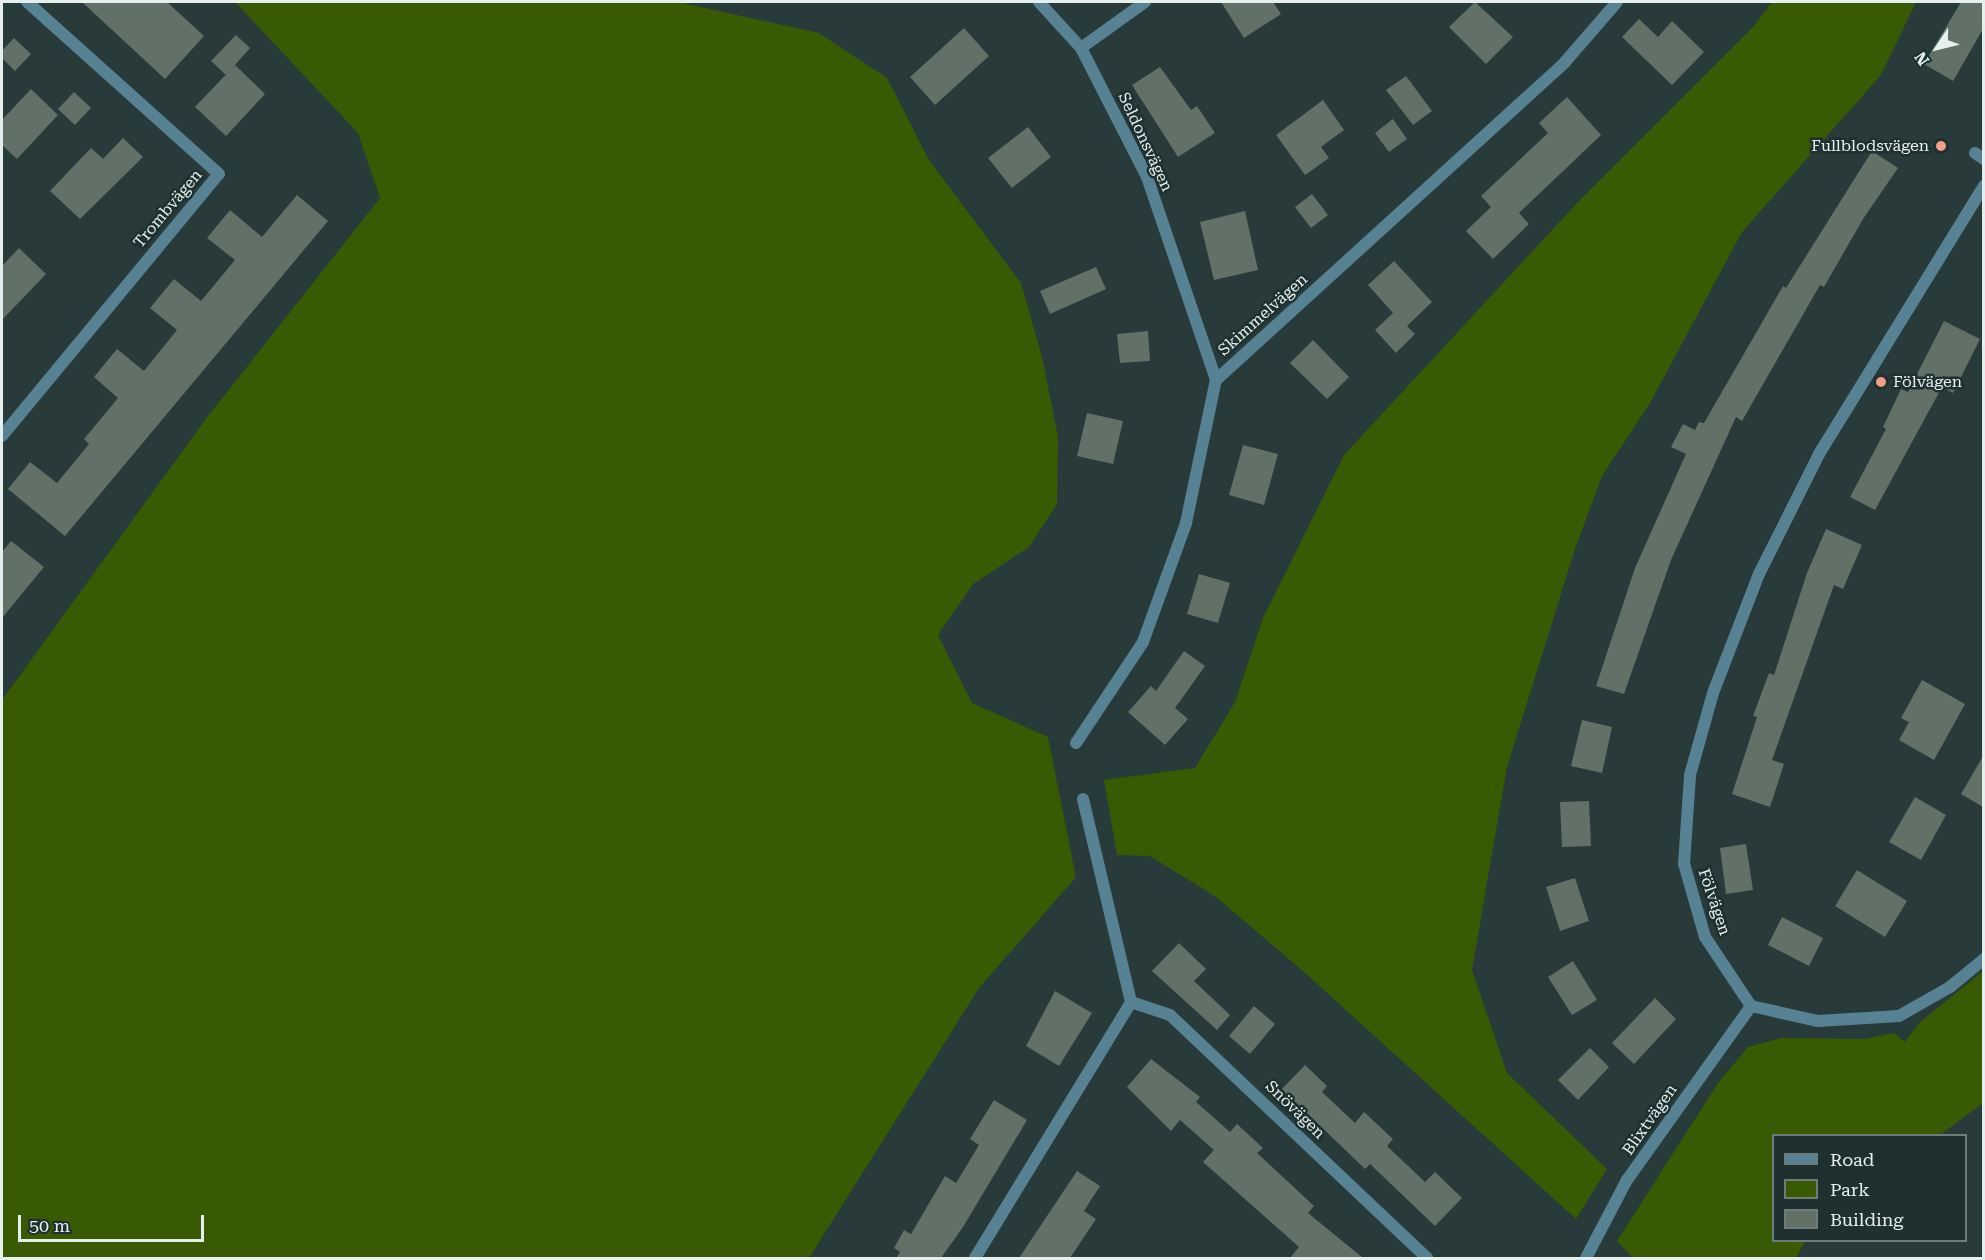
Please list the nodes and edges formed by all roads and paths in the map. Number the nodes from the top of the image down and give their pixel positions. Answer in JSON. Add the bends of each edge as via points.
{"nodes":[{"id":1,"x":27,"y":2,"type":"edge"},
{"id":2,"x":1039,"y":2,"type":"edge"},
{"id":3,"x":1145,"y":2,"type":"edge"},
{"id":4,"x":1617,"y":2,"type":"edge"},
{"id":5,"x":1081,"y":48,"type":"junction"},
{"id":6,"x":1983,"y":186,"type":"edge"},
{"id":7,"x":1216,"y":380,"type":"junction"},
{"id":8,"x":2,"y":436,"type":"edge"},
{"id":9,"x":1076,"y":743,"type":"dead end"},
{"id":10,"x":1083,"y":799,"type":"dead end"},
{"id":11,"x":1983,"y":959,"type":"edge"},
{"id":12,"x":1131,"y":1002,"type":"junction"},
{"id":13,"x":1751,"y":1006,"type":"junction"},
{"id":14,"x":975,"y":1258,"type":"edge"},
{"id":15,"x":1427,"y":1258,"type":"edge"},
{"id":16,"x":1586,"y":1258,"type":"edge"}],
"edges":[{"from":1,"to":8,"type":"street","name":"Trombvägen","via":[[219,174]]},
{"from":2,"to":5,"type":"street","name":"Seldonsvägen"},
{"from":3,"to":5,"type":"street"},
{"from":4,"to":7,"type":"street","name":"Skimmelvägen","via":[[1565,62]]},
{"from":5,"to":7,"type":"street","name":"Seldonsvägen","via":[[1147,177]]},
{"from":6,"to":13,"type":"street","name":"Fölvägen","via":[[1809,474],[1760,574],[1713,693],[1690,775],[1684,864],[1705,938]]},
{"from":7,"to":9,"type":"street","name":"Skimmelvägen","via":[[1186,524],[1143,642]]},
{"from":10,"to":12,"type":"street"},
{"from":11,"to":13,"type":"street","via":[[1950,987],[1899,1016],[1818,1021]]},
{"from":12,"to":14,"type":"street"},
{"from":12,"to":15,"type":"street","name":"Snövägen","via":[[1170,1015]]},
{"from":13,"to":16,"type":"street","name":"Blixtvägen","via":[[1627,1180]]}]}
